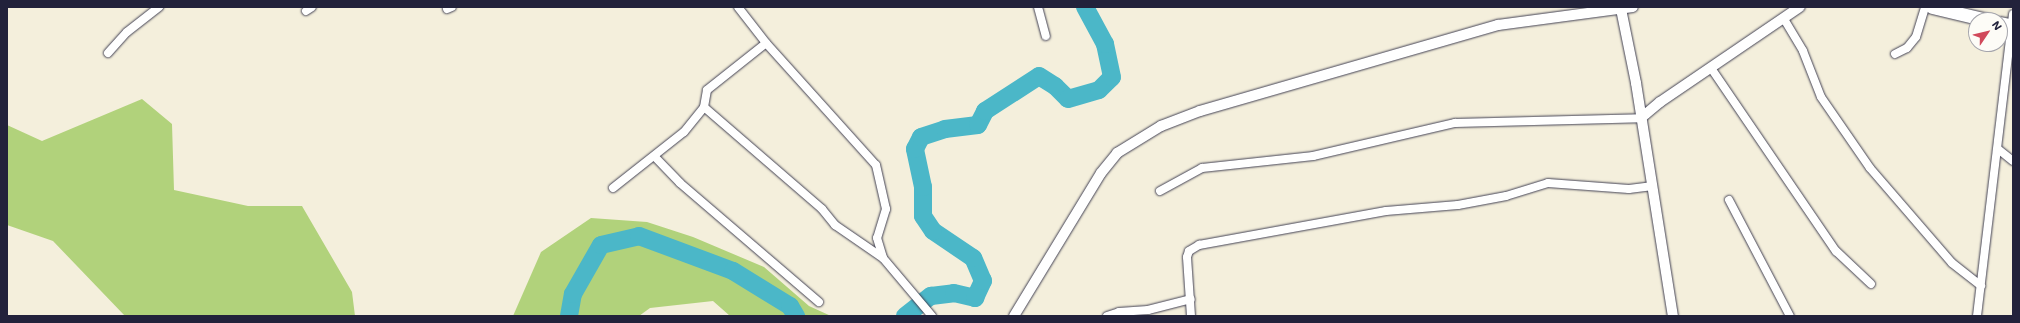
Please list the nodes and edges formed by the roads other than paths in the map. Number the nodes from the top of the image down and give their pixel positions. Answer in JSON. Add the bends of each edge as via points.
{"nodes":[{"id":1,"x":159,"y":7,"type":"edge"},
{"id":2,"x":738,"y":7,"type":"edge"},
{"id":3,"x":1038,"y":7,"type":"edge"},
{"id":4,"x":1633,"y":7,"type":"edge"},
{"id":5,"x":1800,"y":7,"type":"edge"},
{"id":6,"x":1925,"y":7,"type":"edge"},
{"id":7,"x":1932,"y":7,"type":"edge"},
{"id":8,"x":1621,"y":8,"type":"edge"},
{"id":9,"x":1968,"y":16,"type":"edge"},
{"id":10,"x":1784,"y":19,"type":"junction"},
{"id":11,"x":2010,"y":22,"type":"edge"},
{"id":12,"x":1046,"y":36,"type":"dead end"},
{"id":13,"x":766,"y":43,"type":"junction"},
{"id":14,"x":108,"y":53,"type":"dead end"},
{"id":15,"x":1895,"y":54,"type":"dead end"},
{"id":16,"x":1711,"y":68,"type":"junction"},
{"id":17,"x":704,"y":107,"type":"junction"},
{"id":18,"x":1641,"y":118,"type":"junction"},
{"id":19,"x":1998,"y":149,"type":"junction"},
{"id":20,"x":655,"y":157,"type":"junction"},
{"id":21,"x":2013,"y":161,"type":"edge"},
{"id":22,"x":1653,"y":186,"type":"junction"},
{"id":23,"x":613,"y":188,"type":"dead end"},
{"id":24,"x":1160,"y":192,"type":"dead end"},
{"id":25,"x":1729,"y":200,"type":"dead end"},
{"id":26,"x":883,"y":258,"type":"junction"},
{"id":27,"x":1871,"y":284,"type":"dead end"},
{"id":28,"x":1981,"y":286,"type":"junction"},
{"id":29,"x":1191,"y":299,"type":"junction"},
{"id":30,"x":819,"y":302,"type":"dead end"},
{"id":31,"x":931,"y":315,"type":"edge"},
{"id":32,"x":1014,"y":316,"type":"edge"},
{"id":33,"x":1107,"y":316,"type":"edge"},
{"id":34,"x":1191,"y":316,"type":"edge"},
{"id":35,"x":1673,"y":316,"type":"edge"},
{"id":36,"x":1790,"y":316,"type":"edge"},
{"id":37,"x":1977,"y":316,"type":"edge"}],
"edges":[{"from":1,"to":14,"type":"street","via":[[127,32]]},
{"from":2,"to":13,"type":"street"},
{"from":3,"to":12,"type":"street"},
{"from":4,"to":8,"type":"street"},
{"from":5,"to":10,"type":"street"},
{"from":6,"to":15,"type":"street","via":[[1916,37],[1907,48]]},
{"from":7,"to":9,"type":"main road"},
{"from":8,"to":18,"type":"street"},
{"from":8,"to":32,"type":"street","via":[[1498,25],[1200,111],[1161,126],[1117,153],[1101,173]]},
{"from":10,"to":16,"type":"street"},
{"from":10,"to":28,"type":"street","via":[[1803,51],[1821,97],[1870,168],[1952,263]]},
{"from":11,"to":19,"type":"street"},
{"from":13,"to":17,"type":"street","via":[[708,90]]},
{"from":13,"to":26,"type":"street","via":[[878,168],[886,209],[876,238]]},
{"from":16,"to":18,"type":"street"},
{"from":16,"to":27,"type":"street","via":[[1836,251]]},
{"from":17,"to":20,"type":"street","via":[[684,132]]},
{"from":17,"to":26,"type":"street","via":[[822,209],[835,225]]},
{"from":18,"to":22,"type":"street"},
{"from":18,"to":24,"type":"street","via":[[1455,124],[1313,156],[1202,168]]},
{"from":19,"to":21,"type":"street"},
{"from":19,"to":28,"type":"street"},
{"from":20,"to":23,"type":"street"},
{"from":20,"to":30,"type":"street","via":[[680,183]]},
{"from":22,"to":29,"type":"street","via":[[1629,189],[1548,183],[1506,196],[1458,205],[1386,211],[1199,245],[1189,251],[1187,257]]},
{"from":22,"to":35,"type":"street"},
{"from":25,"to":36,"type":"street"},
{"from":26,"to":31,"type":"street"},
{"from":28,"to":37,"type":"street"},
{"from":29,"to":33,"type":"street","via":[[1148,310],[1119,312]]},
{"from":29,"to":34,"type":"street"}]}
